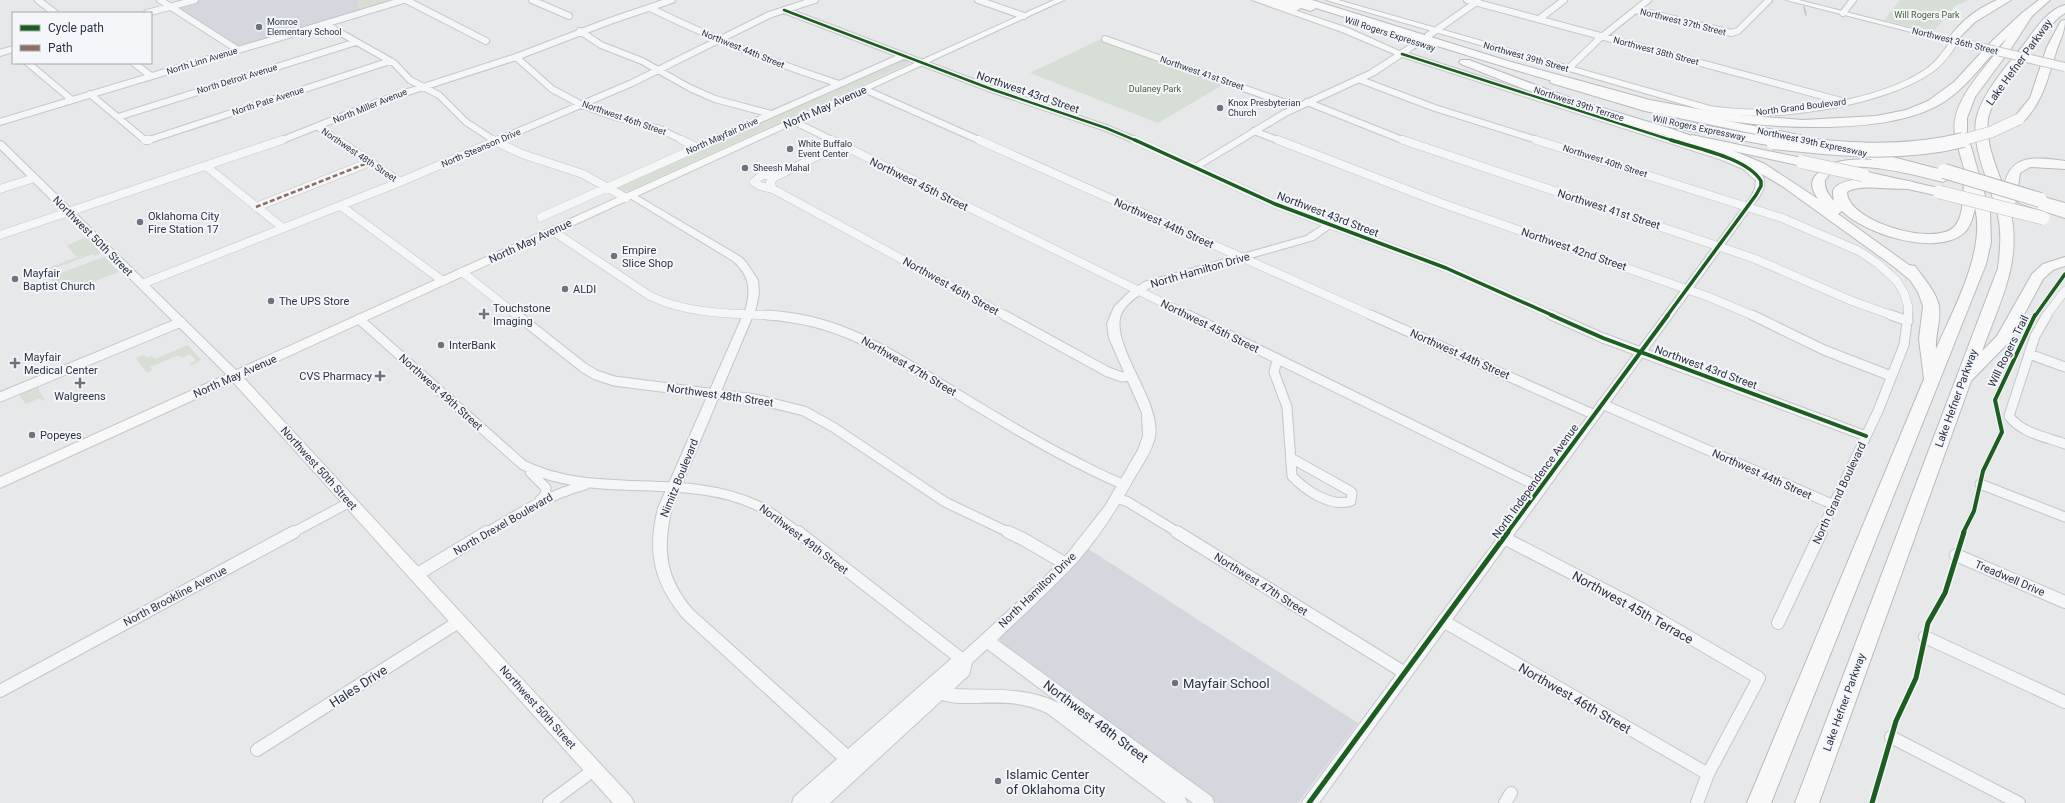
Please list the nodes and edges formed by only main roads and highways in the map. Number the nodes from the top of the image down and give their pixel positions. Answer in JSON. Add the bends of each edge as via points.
{"nodes":[{"id":1,"x":1060,"y":0,"type":"edge"},
{"id":2,"x":1256,"y":0,"type":"edge"},
{"id":3,"x":1267,"y":0,"type":"edge"},
{"id":4,"x":1285,"y":0,"type":"edge"},
{"id":5,"x":1301,"y":0,"type":"edge"},
{"id":6,"x":1315,"y":0,"type":"edge"},
{"id":7,"x":1330,"y":0,"type":"edge"},
{"id":8,"x":1790,"y":0,"type":"edge"},
{"id":9,"x":2006,"y":0,"type":"edge"},
{"id":10,"x":2045,"y":0,"type":"edge"},
{"id":11,"x":2065,"y":8,"type":"edge"},
{"id":12,"x":2027,"y":16,"type":"junction"},
{"id":13,"x":1370,"y":21,"type":"junction"},
{"id":14,"x":2065,"y":24,"type":"edge"},
{"id":15,"x":1954,"y":39,"type":"junction"},
{"id":16,"x":1425,"y":40,"type":"junction"},
{"id":17,"x":1972,"y":44,"type":"junction"},
{"id":18,"x":1402,"y":54,"type":"road end"},
{"id":19,"x":2065,"y":64,"type":"edge"},
{"id":20,"x":1510,"y":66,"type":"junction"},
{"id":21,"x":2065,"y":67,"type":"edge"},
{"id":22,"x":1503,"y":77,"type":"junction"},
{"id":23,"x":1722,"y":112,"type":"joint"},
{"id":24,"x":1668,"y":132,"type":"junction"},
{"id":25,"x":1905,"y":163,"type":"joint"},
{"id":26,"x":2065,"y":165,"type":"edge"},
{"id":27,"x":1943,"y":174,"type":"junction"},
{"id":28,"x":1972,"y":174,"type":"junction"},
{"id":29,"x":1908,"y":185,"type":"junction"},
{"id":30,"x":2018,"y":198,"type":"joint"},
{"id":31,"x":2065,"y":207,"type":"edge"},
{"id":32,"x":2042,"y":208,"type":"junction"},
{"id":33,"x":2006,"y":214,"type":"junction"},
{"id":34,"x":2065,"y":214,"type":"edge"},
{"id":35,"x":2065,"y":224,"type":"edge"},
{"id":36,"x":2065,"y":261,"type":"edge"},
{"id":37,"x":1917,"y":278,"type":"junction"},
{"id":38,"x":235,"y":376,"type":"junction"},
{"id":39,"x":1931,"y":381,"type":"junction"},
{"id":40,"x":1962,"y":383,"type":"junction"},
{"id":41,"x":0,"y":483,"type":"edge"},
{"id":42,"x":625,"y":803,"type":"edge"},
{"id":43,"x":1759,"y":803,"type":"edge"},
{"id":44,"x":1807,"y":803,"type":"edge"}],
"edges":[{"from":1,"to":38,"type":"main road","name":"North May Avenue"},
{"from":2,"to":18,"type":"main road","via":[[1352,32]]},
{"from":3,"to":22,"type":"highway","via":[[1350,24]]},
{"from":4,"to":16,"type":"highway","name":"Will Rogers Expressway"},
{"from":5,"to":13,"type":"highway","name":"Will Rogers Expressway"},
{"from":6,"to":13,"type":"highway"},
{"from":7,"to":16,"type":"main road","name":"Northwest 39th Street"},
{"from":8,"to":15,"type":"main road","name":"Northwest 36th Street"},
{"from":9,"to":15,"type":"highway","via":[[1979,13]]},
{"from":10,"to":12,"type":"highway","name":"Will Rogers Expressway"},
{"from":11,"to":33,"type":"highway","name":"Lake Hefner Parkway","via":[[2054,15],[2039,32],[1993,95],[1983,114],[1983,142]]},
{"from":12,"to":20,"type":"highway","name":"Will Rogers Expressway","via":[[1996,42],[1938,101],[1907,113],[1856,122],[1777,123],[1707,116],[1629,100]]},
{"from":12,"to":28,"type":"highway","name":"Lake Hefner Parkway","via":[[1965,103],[1961,133]]},
{"from":13,"to":20,"type":"highway","name":"Will Rogers Expressway"},
{"from":14,"to":16,"type":"highway","name":"Will Rogers Expressway","bridge":true,"via":[[2055,39],[2038,96],[2033,106],[2019,120],[1972,138],[1912,147],[1848,148],[1773,142],[1704,131],[1639,115]]},
{"from":15,"to":17,"type":"main road","name":"Northwest 36th Street"},
{"from":15,"to":23,"type":"main road","name":"North Grand Boulevard","via":[[1940,62],[1919,77],[1891,90],[1846,102],[1780,111]]},
{"from":16,"to":22,"type":"highway"},
{"from":16,"to":23,"type":"main road","name":"Northwest 39th Street","via":[[1568,69]]},
{"from":17,"to":19,"type":"main road","name":"Northwest 36th Street","bridge":true},
{"from":17,"to":21,"type":"main road","name":"Northwest 36th Street","bridge":true},
{"from":20,"to":25,"type":"highway","name":"Northwest 39th Expressway","via":[[1638,106]]},
{"from":22,"to":24,"type":"highway","via":[[1594,110]]},
{"from":24,"to":29,"type":"highway","bridge":true},
{"from":24,"to":37,"type":"highway","via":[[1739,158],[1773,174]]},
{"from":25,"to":27,"type":"highway"},
{"from":26,"to":33,"type":"highway","via":[[2031,163],[2015,170]]},
{"from":27,"to":30,"type":"highway"},
{"from":27,"to":32,"type":"highway","bridge":true},
{"from":27,"to":37,"type":"highway","via":[[1857,164],[1827,171],[1819,181],[1821,194],[1831,206],[1902,262]]},
{"from":28,"to":29,"type":"highway","via":[[1963,225],[1956,232],[1943,237],[1916,237],[1883,229],[1856,216],[1845,208],[1840,200],[1840,191],[1852,184],[1869,182]]},
{"from":28,"to":39,"type":"highway","name":"Lake Hefner Parkway","via":[[1984,213],[1982,252]]},
{"from":29,"to":32,"type":"highway","bridge":true},
{"from":30,"to":32,"type":"highway"},
{"from":31,"to":32,"type":"highway"},
{"from":32,"to":34,"type":"highway"},
{"from":32,"to":35,"type":"highway"},
{"from":33,"to":40,"type":"highway","name":"Lake Hefner Parkway","via":[[2009,245],[2006,268]]},
{"from":36,"to":40,"type":"highway","via":[[2048,267],[2037,277],[2004,338]]},
{"from":37,"to":39,"type":"highway","via":[[1931,306],[1927,339]]},
{"from":38,"to":41,"type":"main road","name":"North May Avenue"},
{"from":38,"to":42,"type":"main road","name":"Northwest 50th Street"},
{"from":39,"to":43,"type":"highway","name":"Lake Hefner Parkway"},
{"from":40,"to":44,"type":"highway","name":"Lake Hefner Parkway"}]}
